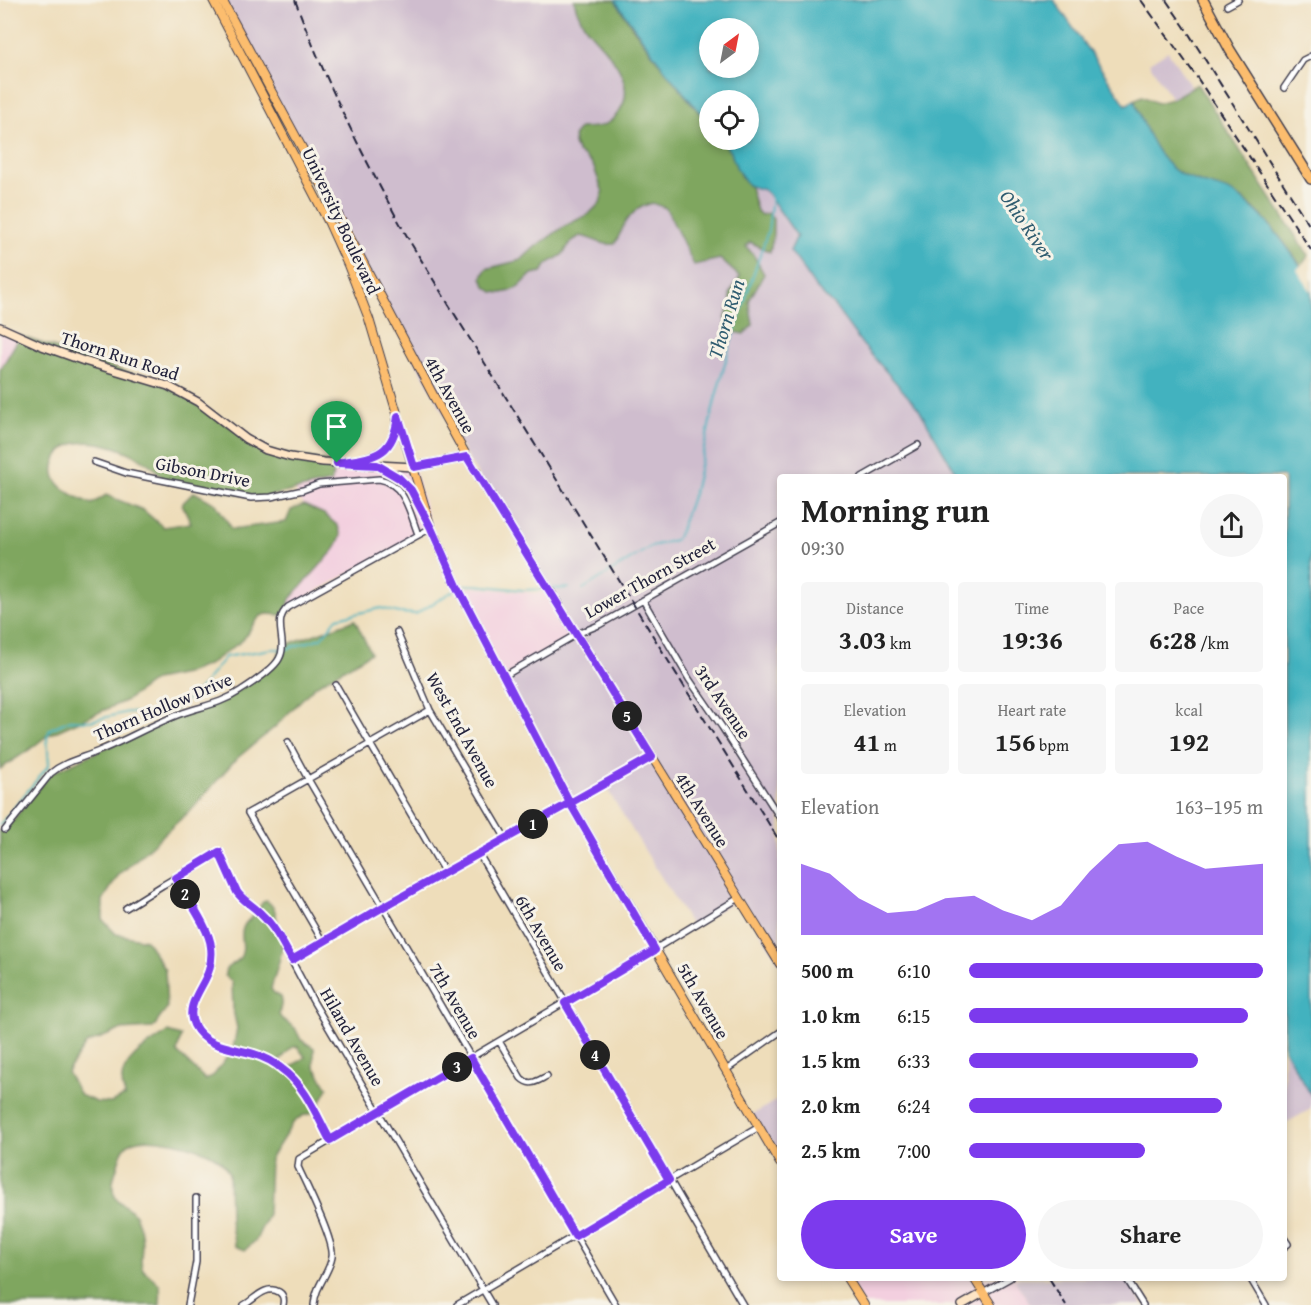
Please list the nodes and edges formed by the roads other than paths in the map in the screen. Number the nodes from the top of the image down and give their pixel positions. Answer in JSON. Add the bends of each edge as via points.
{"nodes":[{"id":1,"x":213,"y":0,"type":"edge"},
{"id":2,"x":222,"y":0,"type":"edge"},
{"id":3,"x":1203,"y":0,"type":"edge"},
{"id":4,"x":1238,"y":0,"type":"edge"},
{"id":5,"x":1227,"y":6,"type":"dead end"},
{"id":6,"x":1311,"y":56,"type":"edge"},
{"id":7,"x":1284,"y":88,"type":"dead end"},
{"id":8,"x":1311,"y":179,"type":"edge"},
{"id":9,"x":348,"y":234,"type":"joint"},
{"id":10,"x":352,"y":243,"type":"junction"},
{"id":11,"x":342,"y":250,"type":"junction"},
{"id":12,"x":0,"y":327,"type":"edge"},
{"id":13,"x":398,"y":416,"type":"junction"},
{"id":14,"x":918,"y":445,"type":"dead end"},
{"id":15,"x":467,"y":457,"type":"junction"},
{"id":16,"x":94,"y":462,"type":"dead end"},
{"id":17,"x":337,"y":463,"type":"junction"},
{"id":18,"x":377,"y":465,"type":"junction"},
{"id":19,"x":414,"y":467,"type":"junction"},
{"id":20,"x":867,"y":474,"type":"edge"},
{"id":21,"x":777,"y":525,"type":"edge"},
{"id":22,"x":431,"y":528,"type":"junction"},
{"id":23,"x":418,"y":534,"type":"junction"},
{"id":24,"x":643,"y":600,"type":"junction"},
{"id":25,"x":397,"y":632,"type":"dead end"},
{"id":26,"x":576,"y":634,"type":"junction"},
{"id":27,"x":504,"y":676,"type":"junction"},
{"id":28,"x":336,"y":685,"type":"dead end"},
{"id":29,"x":430,"y":710,"type":"junction"},
{"id":30,"x":288,"y":742,"type":"dead end"},
{"id":31,"x":370,"y":744,"type":"junction"},
{"id":32,"x":652,"y":757,"type":"junction"},
{"id":33,"x":308,"y":779,"type":"junction"},
{"id":34,"x":570,"y":803,"type":"junction"},
{"id":35,"x":777,"y":813,"type":"edge"},
{"id":36,"x":5,"y":830,"type":"dead end"},
{"id":37,"x":506,"y":839,"type":"junction"},
{"id":38,"x":478,"y":854,"type":"junction"},
{"id":39,"x":445,"y":873,"type":"junction"},
{"id":40,"x":176,"y":878,"type":"junction"},
{"id":41,"x":739,"y":898,"type":"junction"},
{"id":42,"x":383,"y":907,"type":"junction"},
{"id":43,"x":126,"y":908,"type":"dead end"},
{"id":44,"x":323,"y":942,"type":"junction"},
{"id":45,"x":655,"y":950,"type":"junction"},
{"id":46,"x":777,"y":959,"type":"edge"},
{"id":47,"x":292,"y":960,"type":"junction"},
{"id":48,"x":565,"y":1003,"type":"junction"},
{"id":49,"x":777,"y":1034,"type":"edge"},
{"id":50,"x":499,"y":1041,"type":"junction"},
{"id":51,"x":471,"y":1058,"type":"junction"},
{"id":52,"x":726,"y":1070,"type":"junction"},
{"id":53,"x":547,"y":1076,"type":"dead end"},
{"id":54,"x":379,"y":1112,"type":"junction"},
{"id":55,"x":759,"y":1127,"type":"junction"},
{"id":56,"x":330,"y":1140,"type":"junction"},
{"id":57,"x":777,"y":1158,"type":"edge"},
{"id":58,"x":669,"y":1180,"type":"junction"},
{"id":59,"x":196,"y":1198,"type":"dead end"},
{"id":60,"x":575,"y":1236,"type":"junction"},
{"id":61,"x":850,"y":1281,"type":"edge"},
{"id":62,"x":976,"y":1281,"type":"edge"},
{"id":63,"x":1005,"y":1281,"type":"edge"},
{"id":64,"x":1128,"y":1281,"type":"edge"},
{"id":65,"x":1252,"y":1281,"type":"edge"},
{"id":66,"x":483,"y":1290,"type":"junction"},
{"id":67,"x":983,"y":1293,"type":"junction"},
{"id":68,"x":188,"y":1305,"type":"edge"},
{"id":69,"x":244,"y":1305,"type":"edge"},
{"id":70,"x":283,"y":1305,"type":"edge"},
{"id":71,"x":314,"y":1305,"type":"edge"},
{"id":72,"x":457,"y":1305,"type":"edge"},
{"id":73,"x":492,"y":1305,"type":"edge"},
{"id":74,"x":616,"y":1305,"type":"edge"},
{"id":75,"x":742,"y":1305,"type":"edge"},
{"id":76,"x":864,"y":1305,"type":"edge"},
{"id":77,"x":962,"y":1305,"type":"edge"},
{"id":78,"x":991,"y":1305,"type":"edge"},
{"id":79,"x":1143,"y":1305,"type":"edge"},
{"id":80,"x":1266,"y":1305,"type":"edge"}],
"edges":[{"from":1,"to":11,"type":"main road","name":"University Boulevard"},
{"from":2,"to":9,"type":"main road","name":"University Boulevard"},
{"from":3,"to":8,"type":"highway"},
{"from":4,"to":5,"type":"street"},
{"from":6,"to":7,"type":"street"},
{"from":9,"to":10,"type":"main road","name":"4th Avenue"},
{"from":10,"to":11,"type":"main road"},
{"from":10,"to":15,"type":"main road","name":"4th Avenue"},
{"from":11,"to":13,"type":"main road","name":"University Boulevard","via":[[369,319]]},
{"from":12,"to":17,"type":"street","name":"Thorn Run Road","via":[[61,353],[182,392],[266,450]]},
{"from":13,"to":17,"type":"main road","via":[[393,437],[384,450],[372,457]]},
{"from":13,"to":19,"type":"main road","name":"University Boulevard"},
{"from":14,"to":20,"type":"street"},
{"from":15,"to":19,"type":"street","name":"Thorn Run Road"},
{"from":15,"to":26,"type":"main road","name":"4th Avenue"},
{"from":16,"to":23,"type":"street","name":"Gibson Drive","via":[[126,473],[251,498],[271,497],[319,484],[385,480],[405,499]]},
{"from":17,"to":18,"type":"street","name":"Thorn Run Road"},
{"from":18,"to":19,"type":"street","name":"Thorn Run Road"},
{"from":18,"to":22,"type":"main road","via":[[405,484]]},
{"from":19,"to":22,"type":"main road","name":"5th Avenue"},
{"from":21,"to":24,"type":"street","name":"Lower Thorn Street"},
{"from":22,"to":23,"type":"street","name":"Thorn Hollow Drive"},
{"from":22,"to":27,"type":"main road","name":"5th Avenue"},
{"from":23,"to":36,"type":"street","name":"Thorn Hollow Drive","via":[[284,610],[278,661],[231,697],[173,717],[57,768]]},
{"from":24,"to":26,"type":"street","name":"Lower Thorn Street"},
{"from":24,"to":35,"type":"street","name":"3rd Avenue","via":[[689,679]]},
{"from":25,"to":29,"type":"street","name":"West End Avenue"},
{"from":26,"to":27,"type":"street","name":"Lower Thorn Street"},
{"from":26,"to":32,"type":"main road","name":"4th Avenue"},
{"from":27,"to":34,"type":"main road","name":"5th Avenue"},
{"from":28,"to":31,"type":"street"},
{"from":29,"to":31,"type":"street"},
{"from":29,"to":37,"type":"street","name":"West End Avenue"},
{"from":30,"to":33,"type":"street","name":"7th Avenue"},
{"from":31,"to":33,"type":"street"},
{"from":31,"to":39,"type":"street"},
{"from":32,"to":34,"type":"street"},
{"from":32,"to":41,"type":"main road","name":"4th Avenue"},
{"from":33,"to":42,"type":"street","name":"7th Avenue"},
{"from":33,"to":44,"type":"street","via":[[248,813]]},
{"from":34,"to":37,"type":"street"},
{"from":34,"to":45,"type":"main road","name":"5th Avenue"},
{"from":37,"to":38,"type":"street"},
{"from":38,"to":39,"type":"street"},
{"from":38,"to":48,"type":"street","name":"6th Avenue"},
{"from":39,"to":42,"type":"street"},
{"from":40,"to":43,"type":"street"},
{"from":40,"to":47,"type":"street","name":"Hiland Avenue","via":[[219,852],[237,892],[279,936]]},
{"from":40,"to":56,"type":"street","via":[[211,945],[210,967],[191,1010],[194,1024],[214,1043],[255,1054],[285,1071],[301,1089]]},
{"from":41,"to":45,"type":"street"},
{"from":41,"to":46,"type":"main road","name":"4th Avenue"},
{"from":42,"to":44,"type":"street"},
{"from":42,"to":51,"type":"street","name":"7th Avenue"},
{"from":44,"to":47,"type":"street"},
{"from":45,"to":48,"type":"street"},
{"from":45,"to":52,"type":"main road","name":"5th Avenue"},
{"from":47,"to":54,"type":"street","name":"Hiland Avenue"},
{"from":48,"to":50,"type":"street"},
{"from":48,"to":58,"type":"street","name":"6th Avenue"},
{"from":49,"to":52,"type":"street"},
{"from":50,"to":51,"type":"street"},
{"from":50,"to":53,"type":"street","via":[[524,1081],[535,1083]]},
{"from":51,"to":54,"type":"street"},
{"from":51,"to":60,"type":"street","name":"7th Avenue"},
{"from":52,"to":55,"type":"main road","name":"5th Avenue"},
{"from":54,"to":56,"type":"street"},
{"from":54,"to":66,"type":"street","name":"Hiland Avenue"},
{"from":55,"to":57,"type":"main road","name":"5th Avenue"},
{"from":55,"to":58,"type":"street"},
{"from":56,"to":71,"type":"street","via":[[298,1161],[332,1252]]},
{"from":58,"to":60,"type":"street"},
{"from":58,"to":75,"type":"street","name":"6th Avenue"},
{"from":59,"to":68,"type":"street","via":[[196,1262]]},
{"from":60,"to":66,"type":"street"},
{"from":60,"to":74,"type":"street","name":"7th Avenue"},
{"from":61,"to":76,"type":"main road"},
{"from":62,"to":67,"type":"main road"},
{"from":63,"to":67,"type":"street"},
{"from":64,"to":79,"type":"street"},
{"from":65,"to":80,"type":"street"},
{"from":66,"to":72,"type":"street"},
{"from":66,"to":73,"type":"street","name":"Hiland Avenue"},
{"from":67,"to":77,"type":"street"},
{"from":67,"to":78,"type":"main road"},
{"from":69,"to":70,"type":"street","via":[[275,1290],[284,1299]]}]}
